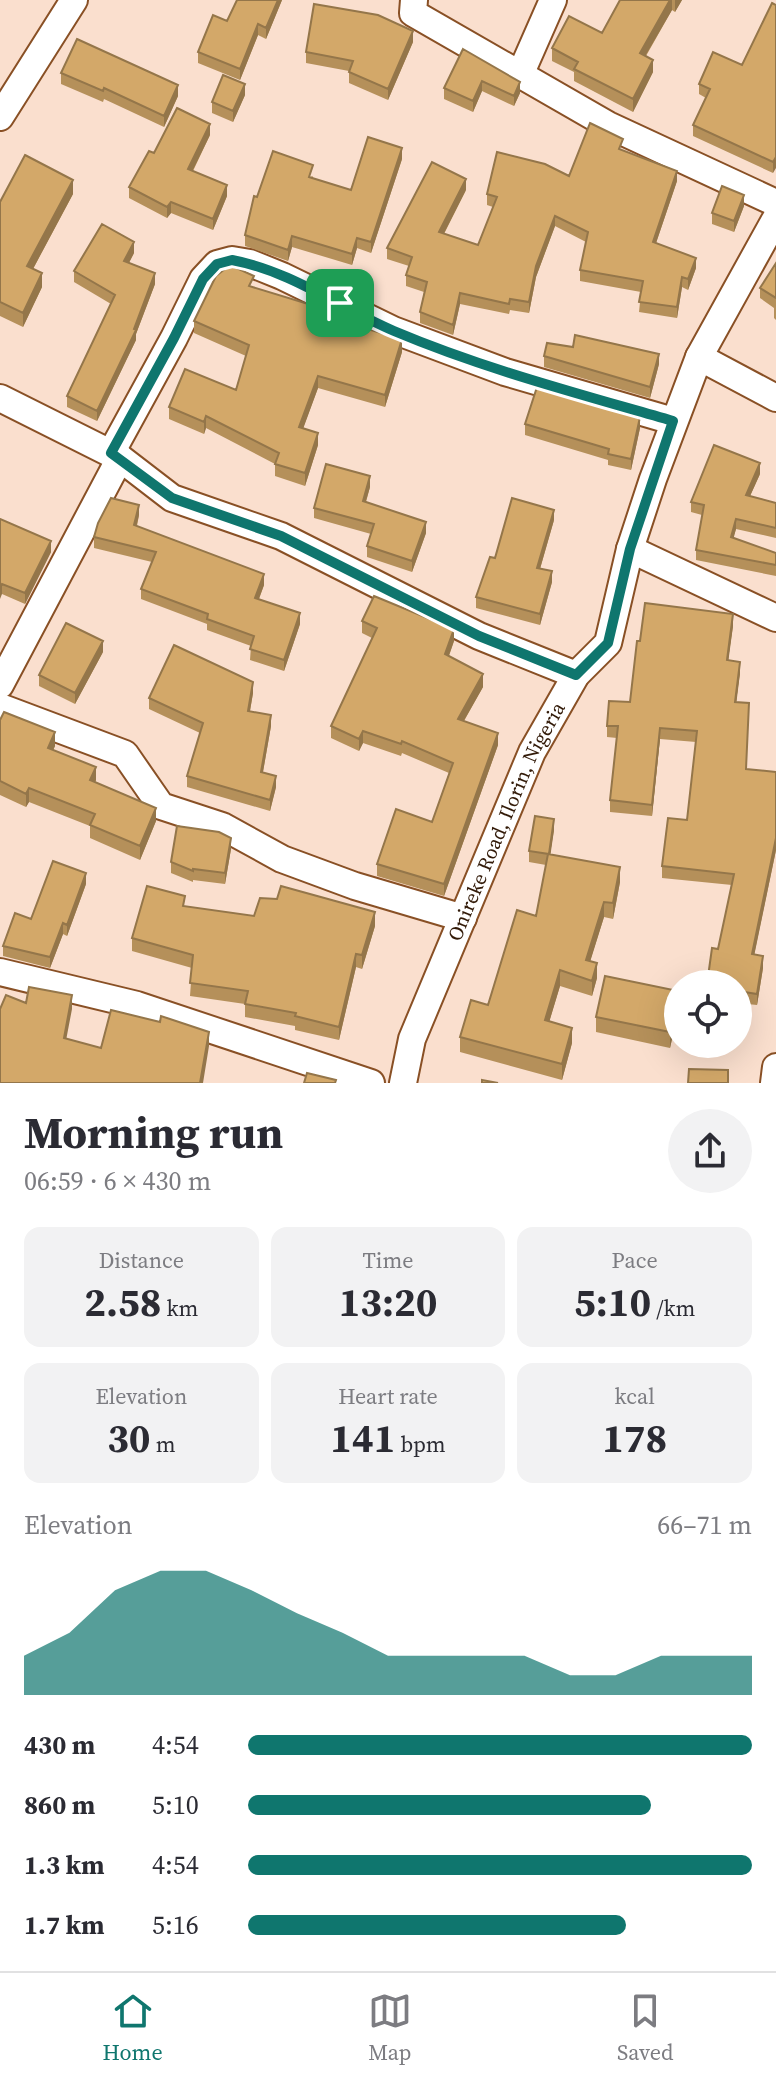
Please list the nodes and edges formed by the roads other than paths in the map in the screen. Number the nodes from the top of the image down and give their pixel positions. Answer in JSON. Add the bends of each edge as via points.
{"nodes":[{"id":1,"x":74,"y":0,"type":"edge"},
{"id":2,"x":414,"y":0,"type":"edge"},
{"id":3,"x":553,"y":0,"type":"edge"},
{"id":4,"x":520,"y":75,"type":"junction"},
{"id":5,"x":0,"y":117,"type":"edge"},
{"id":6,"x":776,"y":203,"type":"edge"},
{"id":7,"x":776,"y":218,"type":"edge"},
{"id":8,"x":699,"y":357,"type":"junction"},
{"id":9,"x":0,"y":398,"type":"edge"},
{"id":10,"x":776,"y":398,"type":"edge"},
{"id":11,"x":673,"y":421,"type":"junction"},
{"id":12,"x":115,"y":456,"type":"junction"},
{"id":13,"x":630,"y":549,"type":"junction"},
{"id":14,"x":776,"y":618,"type":"edge"},
{"id":15,"x":576,"y":675,"type":"junction"},
{"id":16,"x":0,"y":685,"type":"edge"},
{"id":17,"x":0,"y":707,"type":"edge"},
{"id":18,"x":463,"y":918,"type":"junction"},
{"id":19,"x":0,"y":972,"type":"edge"},
{"id":20,"x":776,"y":1067,"type":"edge"},
{"id":21,"x":371,"y":1083,"type":"edge"},
{"id":22,"x":403,"y":1083,"type":"edge"},
{"id":23,"x":774,"y":1083,"type":"edge"}],
"edges":[{"from":1,"to":5,"type":"street"},
{"from":2,"to":4,"type":"street","via":[[413,13]]},
{"from":3,"to":4,"type":"street"},
{"from":4,"to":6,"type":"street","via":[[608,125]]},
{"from":7,"to":8,"type":"street","name":"Onireke Road, Ilorin, Nigeria"},
{"from":8,"to":10,"type":"street"},
{"from":8,"to":11,"type":"street","name":"Onireke Road, Ilorin, Nigeria"},
{"from":9,"to":12,"type":"street"},
{"from":11,"to":12,"type":"street","via":[[505,372],[393,330],[282,276],[232,260],[217,264],[203,279]]},
{"from":11,"to":13,"type":"street","name":"Onireke Road, Ilorin, Nigeria"},
{"from":12,"to":15,"type":"street","via":[[172,498],[281,536],[479,636]]},
{"from":12,"to":16,"type":"street"},
{"from":13,"to":14,"type":"street"},
{"from":13,"to":15,"type":"street","name":"Onireke Road, Ilorin, Nigeria","via":[[608,643]]},
{"from":15,"to":18,"type":"street","name":"Onireke Road, Ilorin, Nigeria","via":[[532,752]]},
{"from":17,"to":18,"type":"street","via":[[125,754],[161,806],[222,826],[282,859]]},
{"from":18,"to":22,"type":"street","name":"Onireke Road, Ilorin, Nigeria","via":[[412,1039]]},
{"from":19,"to":21,"type":"street","via":[[137,1005]]},
{"from":20,"to":23,"type":"street"}]}
